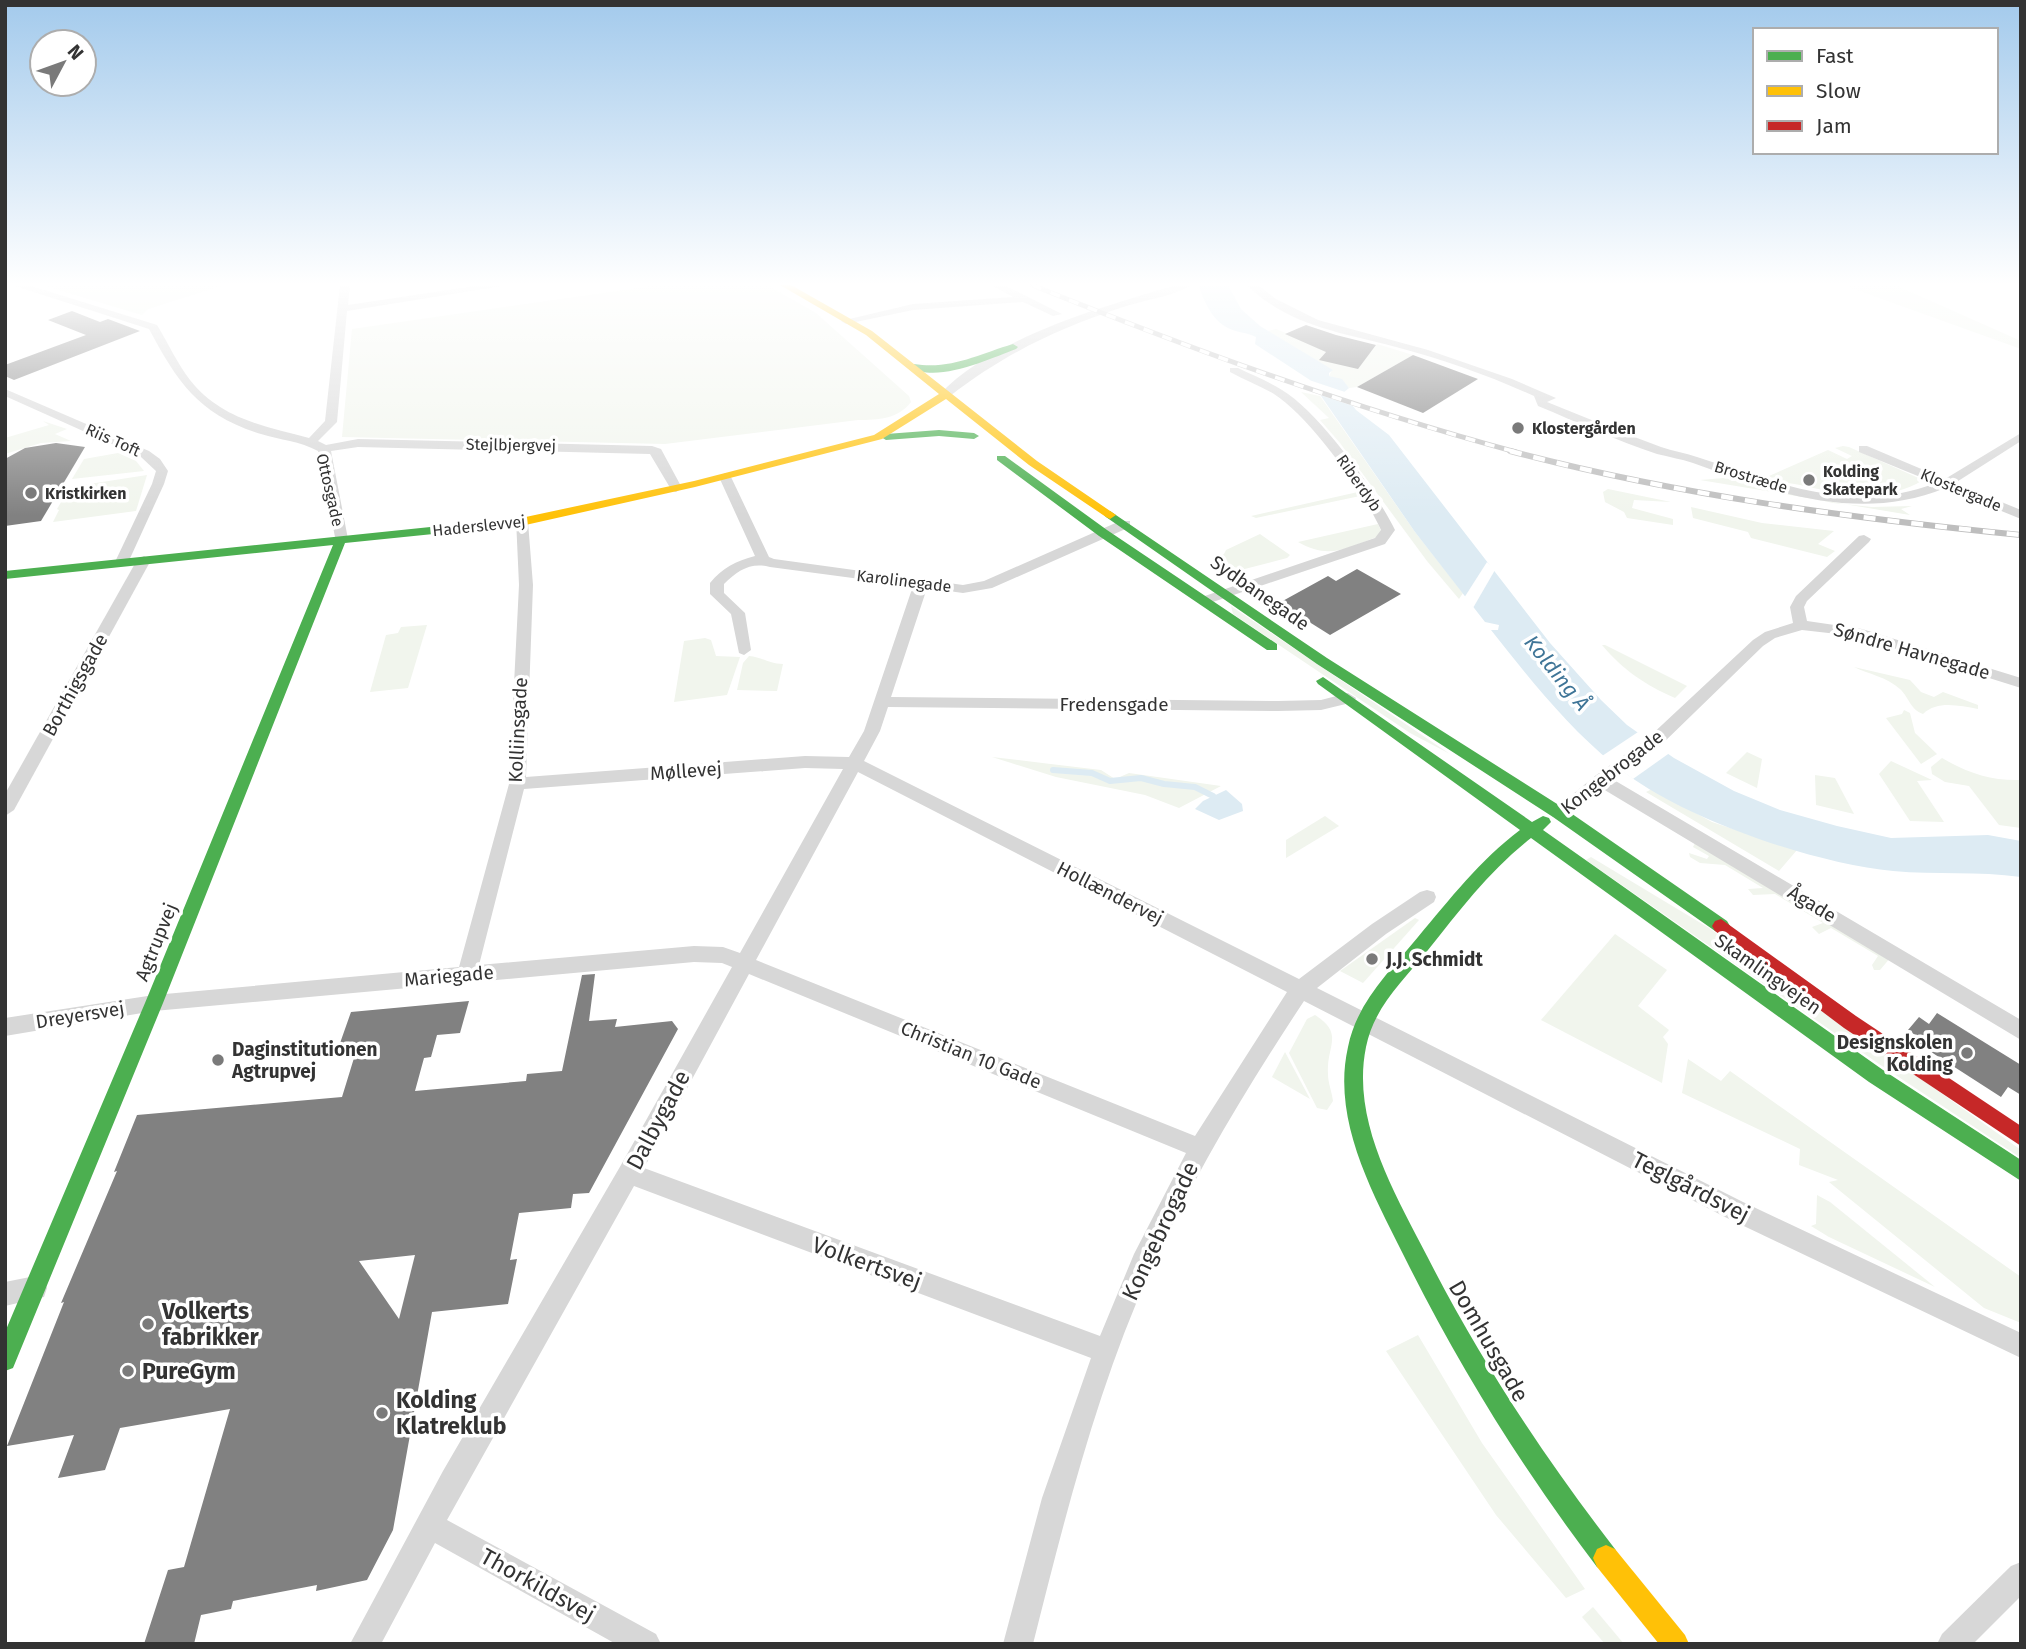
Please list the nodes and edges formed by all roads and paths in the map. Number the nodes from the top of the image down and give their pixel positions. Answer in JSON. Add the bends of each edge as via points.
{"nodes":[{"id":1,"x":172,"y":362,"type":"edge"},
{"id":2,"x":336,"y":362,"type":"edge"},
{"id":3,"x":889,"y":362,"type":"edge"},
{"id":4,"x":907,"y":362,"type":"edge"},
{"id":5,"x":972,"y":362,"type":"edge"},
{"id":6,"x":991,"y":362,"type":"edge"},
{"id":7,"x":1452,"y":362,"type":"edge"},
{"id":8,"x":914,"y":367,"type":"junction"},
{"id":9,"x":1234,"y":370,"type":"dead end"},
{"id":10,"x":8,"y":397,"type":"edge"},
{"id":11,"x":940,"y":397,"type":"junction"},
{"id":12,"x":974,"y":436,"type":"junction"},
{"id":13,"x":2021,"y":436,"type":"edge"},
{"id":14,"x":878,"y":437,"type":"junction"},
{"id":15,"x":318,"y":445,"type":"junction"},
{"id":16,"x":1863,"y":449,"type":"dead end"},
{"id":17,"x":725,"y":477,"type":"junction"},
{"id":18,"x":1945,"y":484,"type":"junction"},
{"id":19,"x":676,"y":488,"type":"junction"},
{"id":20,"x":2021,"y":515,"type":"edge"},
{"id":21,"x":521,"y":522,"type":"junction"},
{"id":22,"x":1125,"y":524,"type":"junction"},
{"id":23,"x":1103,"y":533,"type":"junction"},
{"id":24,"x":341,"y":539,"type":"junction"},
{"id":25,"x":1864,"y":539,"type":"dead end"},
{"id":26,"x":763,"y":559,"type":"junction"},
{"id":27,"x":144,"y":560,"type":"junction"},
{"id":28,"x":122,"y":562,"type":"junction"},
{"id":29,"x":5,"y":575,"type":"edge"},
{"id":30,"x":921,"y":584,"type":"junction"},
{"id":31,"x":1227,"y":594,"type":"junction"},
{"id":32,"x":1205,"y":601,"type":"junction"},
{"id":33,"x":1801,"y":625,"type":"junction"},
{"id":34,"x":744,"y":650,"type":"dead end"},
{"id":35,"x":2021,"y":683,"type":"edge"},
{"id":36,"x":1348,"y":698,"type":"junction"},
{"id":37,"x":880,"y":702,"type":"junction"},
{"id":38,"x":855,"y":762,"type":"junction"},
{"id":39,"x":1609,"y":774,"type":"junction"},
{"id":40,"x":517,"y":784,"type":"junction"},
{"id":41,"x":5,"y":810,"type":"edge"},
{"id":42,"x":1559,"y":813,"type":"junction"},
{"id":43,"x":1529,"y":829,"type":"junction"},
{"id":44,"x":1427,"y":897,"type":"dead end"},
{"id":45,"x":743,"y":962,"type":"junction"},
{"id":46,"x":467,"y":974,"type":"junction"},
{"id":47,"x":1300,"y":990,"type":"junction"},
{"id":48,"x":154,"y":1003,"type":"junction"},
{"id":49,"x":1364,"y":1023,"type":"junction"},
{"id":50,"x":5,"y":1027,"type":"edge"},
{"id":51,"x":2021,"y":1031,"type":"edge"},
{"id":52,"x":2021,"y":1137,"type":"edge"},
{"id":53,"x":1200,"y":1149,"type":"junction"},
{"id":54,"x":2021,"y":1172,"type":"edge"},
{"id":55,"x":629,"y":1173,"type":"junction"},
{"id":56,"x":35,"y":1288,"type":"junction"},
{"id":57,"x":5,"y":1294,"type":"edge"},
{"id":58,"x":2021,"y":1346,"type":"edge"},
{"id":59,"x":1106,"y":1352,"type":"junction"},
{"id":60,"x":5,"y":1360,"type":"edge"},
{"id":61,"x":429,"y":1525,"type":"junction"},
{"id":62,"x":2021,"y":1576,"type":"edge"},
{"id":63,"x":365,"y":1644,"type":"edge"},
{"id":64,"x":646,"y":1644,"type":"edge"},
{"id":65,"x":1018,"y":1644,"type":"edge"},
{"id":66,"x":1676,"y":1644,"type":"edge"},
{"id":67,"x":1952,"y":1644,"type":"edge"}],
"edges":[{"from":1,"to":15,"type":"street","name":"Stejlbjergvej","via":[[182,381],[211,408],[256,429]]},
{"from":2,"to":15,"type":"street","name":"Ottosgade","via":[[331,422]]},
{"from":3,"to":11,"type":"main road"},
{"from":4,"to":8,"type":"main road"},
{"from":5,"to":8,"type":"main road","via":[[934,372]]},
{"from":6,"to":11,"type":"street"},
{"from":7,"to":18,"type":"street","name":"Brostræde","via":[[1523,387],[1539,396],[1542,404],[1661,451],[1768,484],[1848,500],[1904,498]]},
{"from":8,"to":11,"type":"main road"},
{"from":9,"to":31,"type":"street","name":"Riberdyb","via":[[1280,393],[1325,437],[1377,507],[1388,530],[1380,541]]},
{"from":10,"to":28,"type":"street","name":"Riis Toft","via":[[156,462],[162,471],[158,484]]},
{"from":11,"to":12,"type":"main road","name":"Sydbanegade"},
{"from":11,"to":14,"type":"main road","name":"Haderslevvej"},
{"from":11,"to":22,"type":"main road","name":"Sydbanegade"},
{"from":12,"to":14,"type":"main road"},
{"from":12,"to":23,"type":"main road","name":"Sydbanegade"},
{"from":13,"to":18,"type":"street","name":"Brostræde"},
{"from":14,"to":17,"type":"main road","name":"Haderslevvej"},
{"from":15,"to":19,"type":"street","name":"Stejlbjergvej","via":[[652,450]]},
{"from":15,"to":24,"type":"street","name":"Ottosgade"},
{"from":16,"to":18,"type":"street","name":"Klostergade"},
{"from":17,"to":19,"type":"main road","name":"Haderslevvej"},
{"from":17,"to":26,"type":"street"},
{"from":18,"to":20,"type":"street","name":"Klostergade"},
{"from":19,"to":21,"type":"main road","name":"Haderslevvej"},
{"from":21,"to":24,"type":"main road","name":"Haderslevvej"},
{"from":21,"to":40,"type":"street","name":"Kolliinsgade","via":[[526,585]]},
{"from":22,"to":23,"type":"street","name":"Karolinegade"},
{"from":22,"to":31,"type":"main road","name":"Sydbanegade"},
{"from":23,"to":30,"type":"street","name":"Karolinegade","via":[[975,589]]},
{"from":23,"to":32,"type":"main road","name":"Sydbanegade"},
{"from":24,"to":27,"type":"main road","name":"Haderslevvej"},
{"from":24,"to":48,"type":"main road","name":"Agtrupvej"},
{"from":25,"to":33,"type":"street","via":[[1801,599],[1797,607]]},
{"from":26,"to":30,"type":"street","name":"Karolinegade","via":[[778,565]]},
{"from":26,"to":34,"type":"street","via":[[743,561],[717,583],[717,594],[738,613]]},
{"from":27,"to":28,"type":"main road","name":"Haderslevvej"},
{"from":27,"to":41,"type":"street","name":"Borthigsgade"},
{"from":28,"to":29,"type":"main road","name":"Haderslevvej"},
{"from":30,"to":37,"type":"street","name":"Dalbygade"},
{"from":31,"to":32,"type":"street","name":"Riberdyb"},
{"from":31,"to":42,"type":"main road","name":"Sydbanegade","via":[[1322,662]]},
{"from":32,"to":36,"type":"main road","name":"Sydbanegade"},
{"from":33,"to":35,"type":"street","name":"Søndre Havnegade","via":[[1868,635]]},
{"from":33,"to":39,"type":"street","name":"Kongebrogade","via":[[1758,643],[1654,742]]},
{"from":36,"to":37,"type":"street","name":"Fredensgade","via":[[1321,705],[1278,706]]},
{"from":36,"to":43,"type":"main road","name":"Sydbanegade"},
{"from":37,"to":38,"type":"street","name":"Dalbygade","via":[[872,731]]},
{"from":38,"to":40,"type":"street","name":"Møllevej"},
{"from":38,"to":45,"type":"street","name":"Dalbygade"},
{"from":38,"to":47,"type":"street","name":"Hollændervej"},
{"from":39,"to":42,"type":"street","name":"Kongebrogade"},
{"from":39,"to":51,"type":"street","name":"Ågade"},
{"from":40,"to":46,"type":"street","name":"Kolliinsgade"},
{"from":42,"to":43,"type":"main road","name":"Kongebrogade"},
{"from":42,"to":52,"type":"main road","name":"Skamlingvejen","via":[[1850,1022]]},
{"from":43,"to":49,"type":"main road","name":"Kongebrogade","via":[[1497,855],[1459,898],[1373,1001]]},
{"from":43,"to":54,"type":"main road","name":"Skamlingvejen","via":[[1876,1076]]},
{"from":44,"to":47,"type":"street","name":"Kongebrogade"},
{"from":45,"to":46,"type":"street","name":"Mariegade","via":[[723,955],[694,954]]},
{"from":45,"to":53,"type":"street","name":"Christian 10 Gade"},
{"from":45,"to":55,"type":"street","name":"Dalbygade"},
{"from":46,"to":48,"type":"street","name":"Mariegade"},
{"from":47,"to":49,"type":"street","name":"Hollændervej"},
{"from":47,"to":53,"type":"street","name":"Kongebrogade"},
{"from":48,"to":50,"type":"street","name":"Dreyersvej"},
{"from":48,"to":56,"type":"main road","name":"Agtrupvej"},
{"from":49,"to":58,"type":"street","name":"Teglgårdsvej","via":[[1722,1203]]},
{"from":49,"to":66,"type":"main road","name":"Domhusgade","via":[[1353,1078],[1357,1115],[1383,1189],[1436,1298],[1536,1464]]},
{"from":53,"to":59,"type":"street","name":"Kongebrogade","via":[[1142,1262]]},
{"from":55,"to":59,"type":"street","name":"Volkertsvej"},
{"from":55,"to":61,"type":"street","name":"Dalbygade"},
{"from":56,"to":57,"type":"street"},
{"from":56,"to":60,"type":"main road","name":"Agtrupvej"},
{"from":59,"to":65,"type":"street","name":"Kongebrogade","via":[[1056,1498]]},
{"from":61,"to":63,"type":"street","name":"Dalbygade"},
{"from":61,"to":64,"type":"street","name":"Thorkildsvej"},
{"from":62,"to":67,"type":"street"}]}
